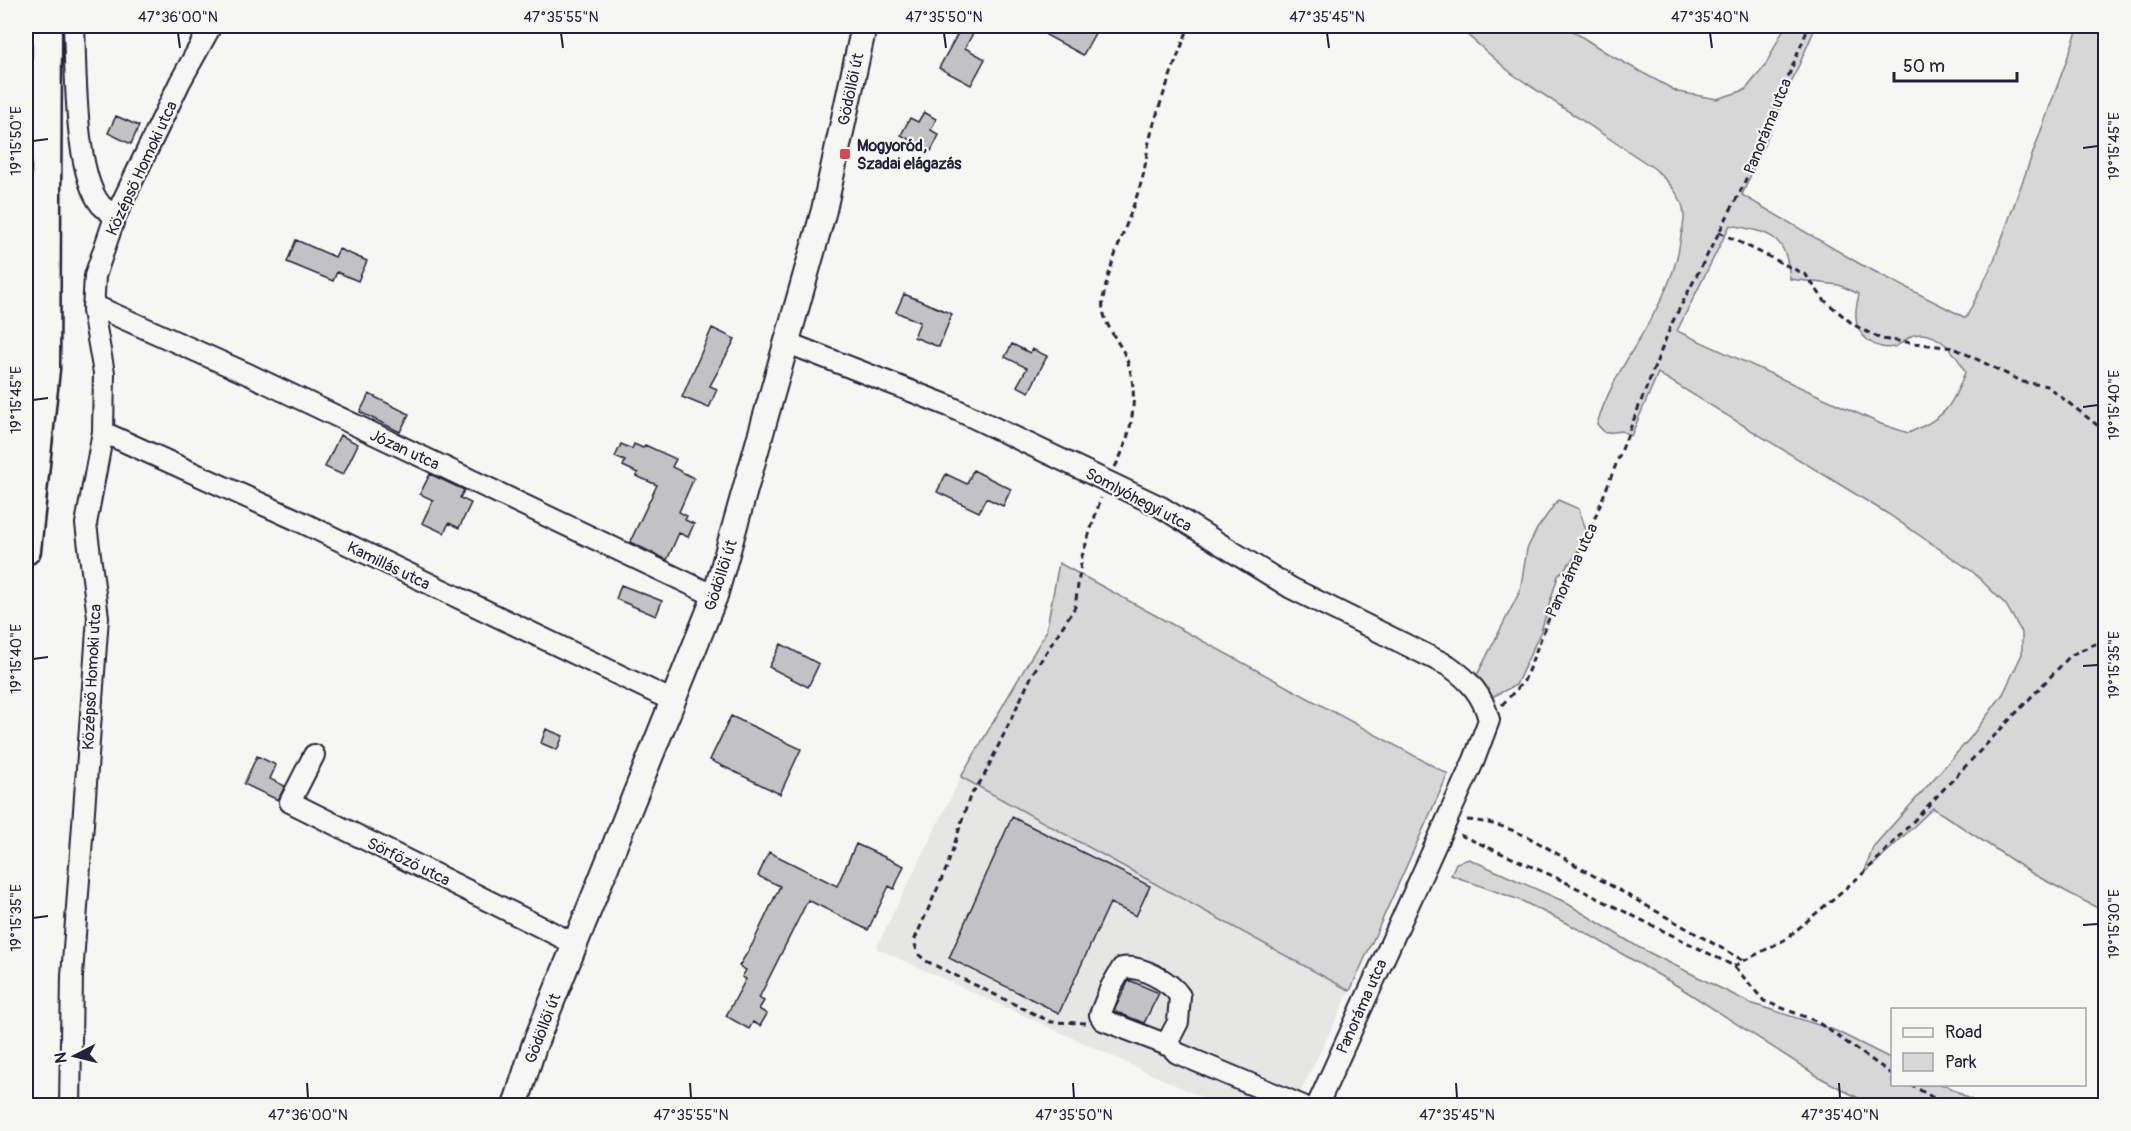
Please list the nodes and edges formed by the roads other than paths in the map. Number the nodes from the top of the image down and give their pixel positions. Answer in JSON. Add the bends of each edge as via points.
{"nodes":[{"id":1,"x":47,"y":26,"type":"edge"},
{"id":2,"x":74,"y":26,"type":"edge"},
{"id":3,"x":211,"y":26,"type":"edge"},
{"id":4,"x":864,"y":26,"type":"edge"},
{"id":5,"x":115,"y":217,"type":"junction"},
{"id":6,"x":93,"y":305,"type":"junction"},
{"id":7,"x":788,"y":344,"type":"junction"},
{"id":8,"x":103,"y":432,"type":"junction"},
{"id":9,"x":26,"y":550,"type":"edge"},
{"id":10,"x":715,"y":596,"type":"junction"},
{"id":11,"x":673,"y":701,"type":"junction"},
{"id":12,"x":1489,"y":720,"type":"joint"},
{"id":13,"x":314,"y":755,"type":"dead end"},
{"id":14,"x":575,"y":944,"type":"junction"},
{"id":15,"x":1166,"y":1045,"type":"junction"},
{"id":16,"x":70,"y":1106,"type":"edge"},
{"id":17,"x":514,"y":1106,"type":"edge"},
{"id":18,"x":1303,"y":1106,"type":"edge"},
{"id":19,"x":1317,"y":1106,"type":"edge"}],
"edges":[{"from":1,"to":9,"type":"highway","via":[[45,369]]},
{"from":2,"to":5,"type":"street","via":[[78,118],[88,177],[100,204]]},
{"from":3,"to":5,"type":"street","name":"Középső Homoki utca"},
{"from":4,"to":7,"type":"main road","name":"Gödöllői út","via":[[824,210]]},
{"from":5,"to":6,"type":"street","name":"Középső Homoki utca","via":[[95,276]]},
{"from":6,"to":8,"type":"street","name":"Középső Homoki utca","via":[[104,373]]},
{"from":6,"to":10,"type":"street","name":"Józan utca","via":[[250,375]]},
{"from":7,"to":10,"type":"main road","name":"Gödöllői út"},
{"from":7,"to":12,"type":"street","name":"Somlyóhegyi utca","via":[[949,406],[1161,507],[1291,588],[1449,666],[1478,692]]},
{"from":8,"to":11,"type":"street","name":"Kamillás utca","via":[[295,519]]},
{"from":8,"to":16,"type":"street","name":"Középső Homoki utca","via":[[86,524],[98,616],[72,976]]},
{"from":10,"to":11,"type":"main road","name":"Gödöllői út"},
{"from":11,"to":14,"type":"main road","name":"Gödöllői út"},
{"from":12,"to":19,"type":"street","name":"Panoráma utca"},
{"from":13,"to":14,"type":"street","name":"Sörfőző utca","via":[[290,802]]},
{"from":14,"to":17,"type":"main road","name":"Gödöllői út"},
{"from":15,"to":15,"type":"street","via":[[1102,1018],[1110,987],[1122,968],[1144,972],[1175,988],[1180,996],[1178,1022]]},
{"from":15,"to":18,"type":"street"}]}
